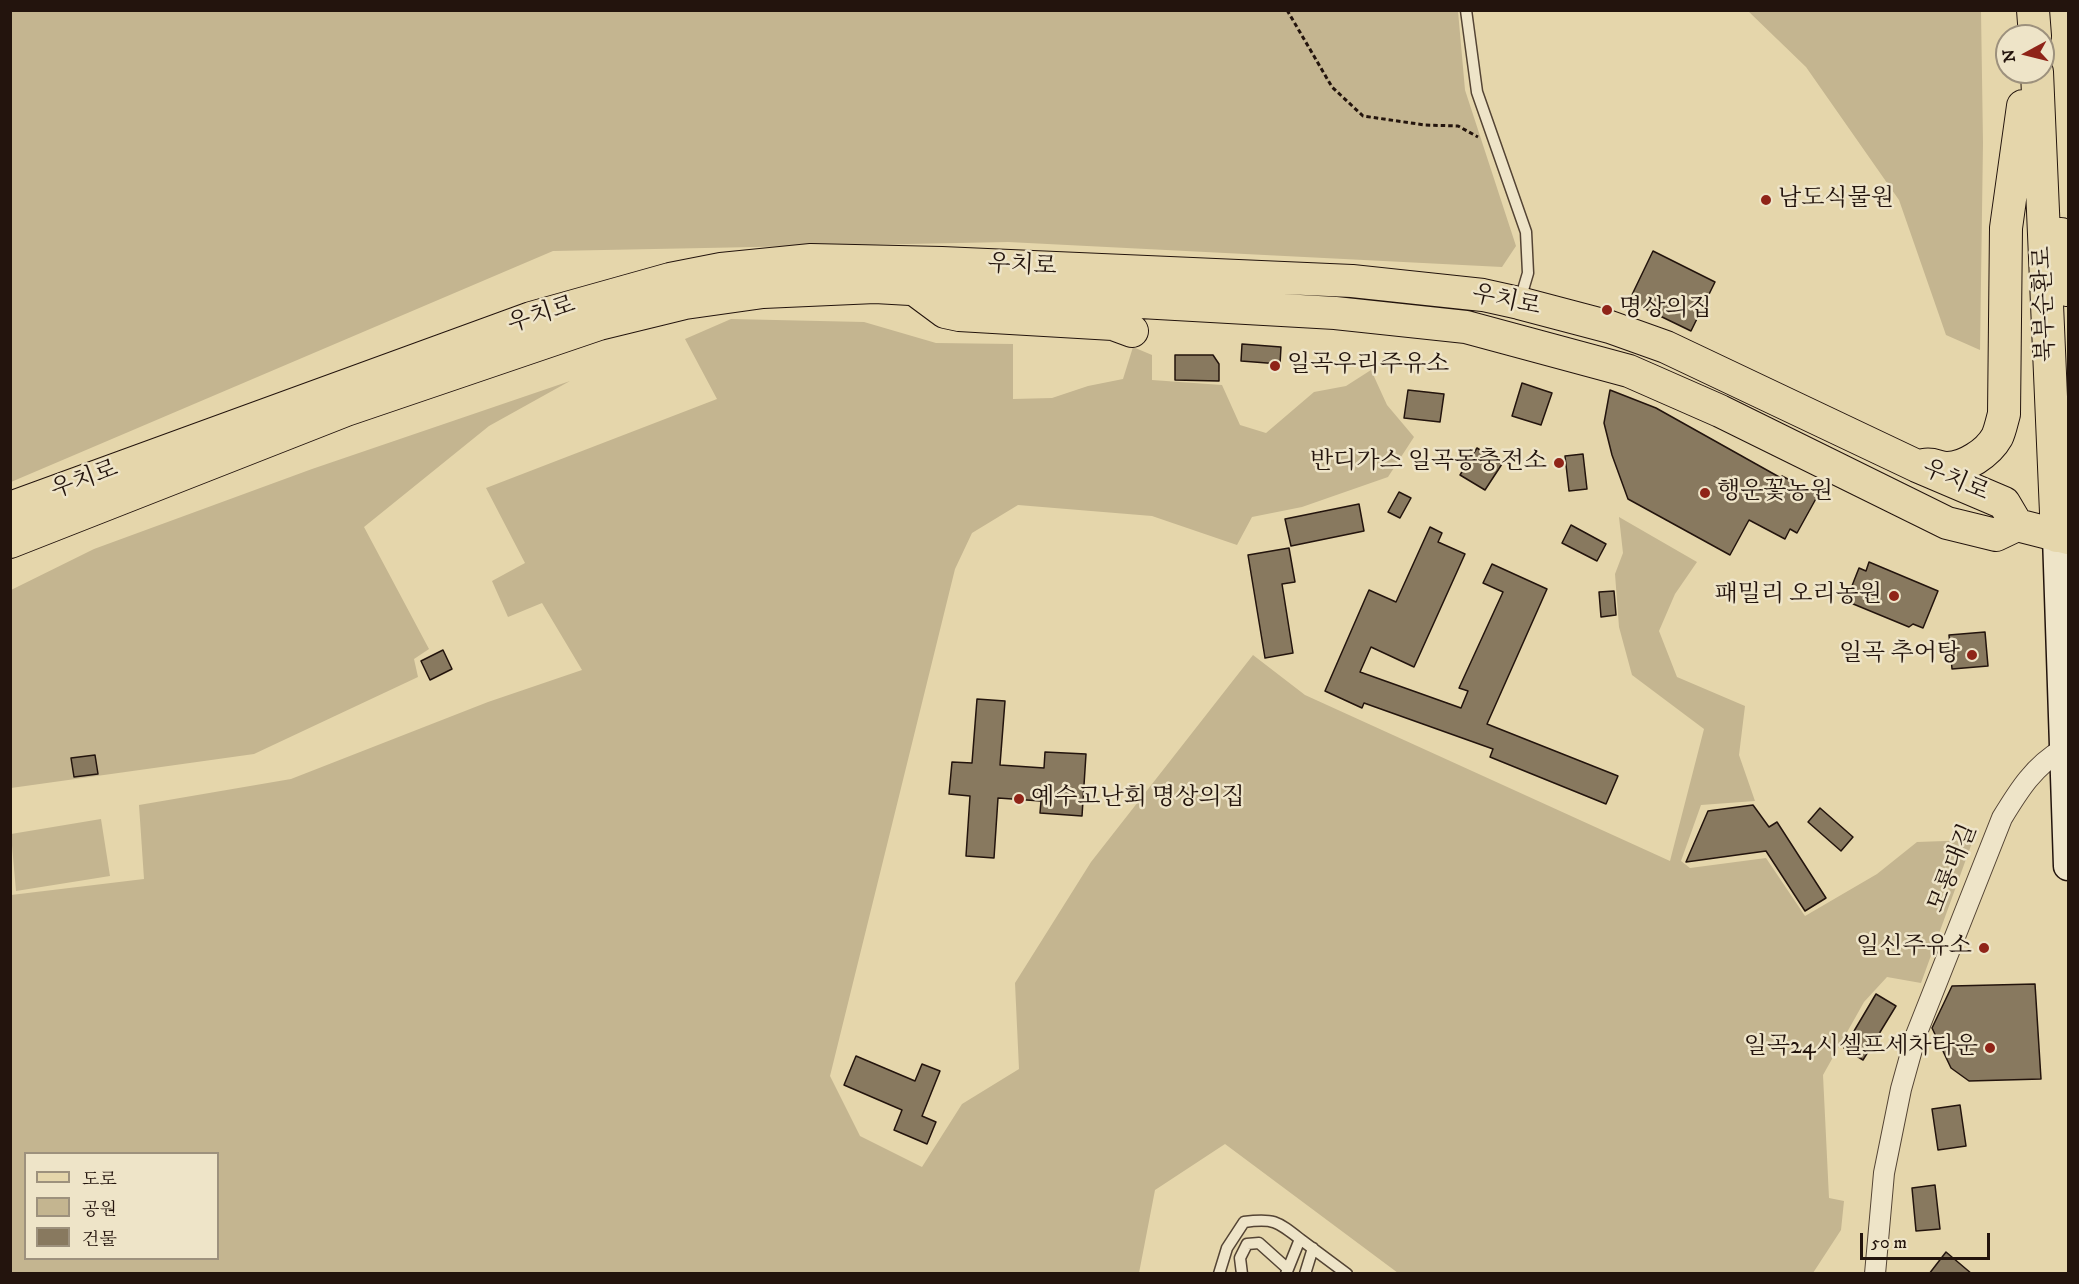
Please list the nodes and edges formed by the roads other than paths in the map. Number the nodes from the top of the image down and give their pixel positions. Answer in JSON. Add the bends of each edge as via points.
{"nodes":[{"id":1,"x":1466,"y":10,"type":"edge"},
{"id":2,"x":2026,"y":84,"type":"edge"},
{"id":3,"x":2040,"y":84,"type":"edge"},
{"id":4,"x":2041,"y":84,"type":"edge"},
{"id":5,"x":913,"y":289,"type":"junction"},
{"id":6,"x":2068,"y":290,"type":"edge"},
{"id":7,"x":1519,"y":303,"type":"junction"},
{"id":8,"x":1132,"y":331,"type":"dead end"},
{"id":9,"x":1917,"y":466,"type":"junction"},
{"id":10,"x":10,"y":508,"type":"edge"},
{"id":11,"x":2017,"y":525,"type":"junction"},
{"id":12,"x":2063,"y":537,"type":"edge"},
{"id":13,"x":10,"y":542,"type":"edge"},
{"id":14,"x":2063,"y":749,"type":"junction"},
{"id":15,"x":2068,"y":866,"type":"edge"},
{"id":16,"x":1300,"y":1239,"type":"junction"},
{"id":17,"x":1313,"y":1248,"type":"junction"},
{"id":18,"x":1287,"y":1271,"type":"edge"},
{"id":19,"x":1219,"y":1274,"type":"edge"},
{"id":20,"x":1242,"y":1274,"type":"edge"},
{"id":21,"x":1305,"y":1274,"type":"edge"},
{"id":22,"x":1347,"y":1274,"type":"edge"},
{"id":23,"x":1875,"y":1274,"type":"edge"}],
"edges":[{"from":1,"to":7,"type":"lane","via":[[1477,92],[1526,232],[1527,273]]},
{"from":2,"to":9,"type":"main road","via":[[2006,228],[2004,414],[1997,437],[1966,463],[1945,468],[1934,463]]},
{"from":3,"to":12,"type":"main road","name":"북부순환로"},
{"from":4,"to":6,"type":"main road"},
{"from":5,"to":8,"type":"main road","via":[[945,312],[958,315],[1113,324]]},
{"from":5,"to":11,"type":"main road","name":"우치로","via":[[1335,313],[1466,327],[1629,370],[1947,523],[1996,536]]},
{"from":5,"to":13,"type":"main road","name":"우치로","via":[[763,292],[685,303],[599,324],[346,410]]},
{"from":7,"to":9,"type":"main road","name":"우치로","via":[[1666,346]]},
{"from":7,"to":10,"type":"main road","name":"우치로","via":[[1483,295],[1352,281],[942,262],[811,260],[721,269],[670,279],[531,318]]},
{"from":9,"to":11,"type":"main road","name":"우치로","via":[[2004,502]]},
{"from":11,"to":12,"type":"main road"},
{"from":12,"to":14,"type":"main road"},
{"from":14,"to":15,"type":"main road"},
{"from":14,"to":23,"type":"street","name":"모룡대길","via":[[2041,764],[2002,818],[1916,1035],[1892,1128],[1878,1219]]},
{"from":16,"to":17,"type":"lane"},
{"from":16,"to":18,"type":"lane"},
{"from":16,"to":19,"type":"lane","via":[[1281,1223],[1267,1219],[1244,1222],[1227,1248]]},
{"from":17,"to":21,"type":"lane"},
{"from":17,"to":22,"type":"lane"},
{"from":18,"to":20,"type":"lane","via":[[1259,1243],[1247,1244],[1240,1258]]}]}
